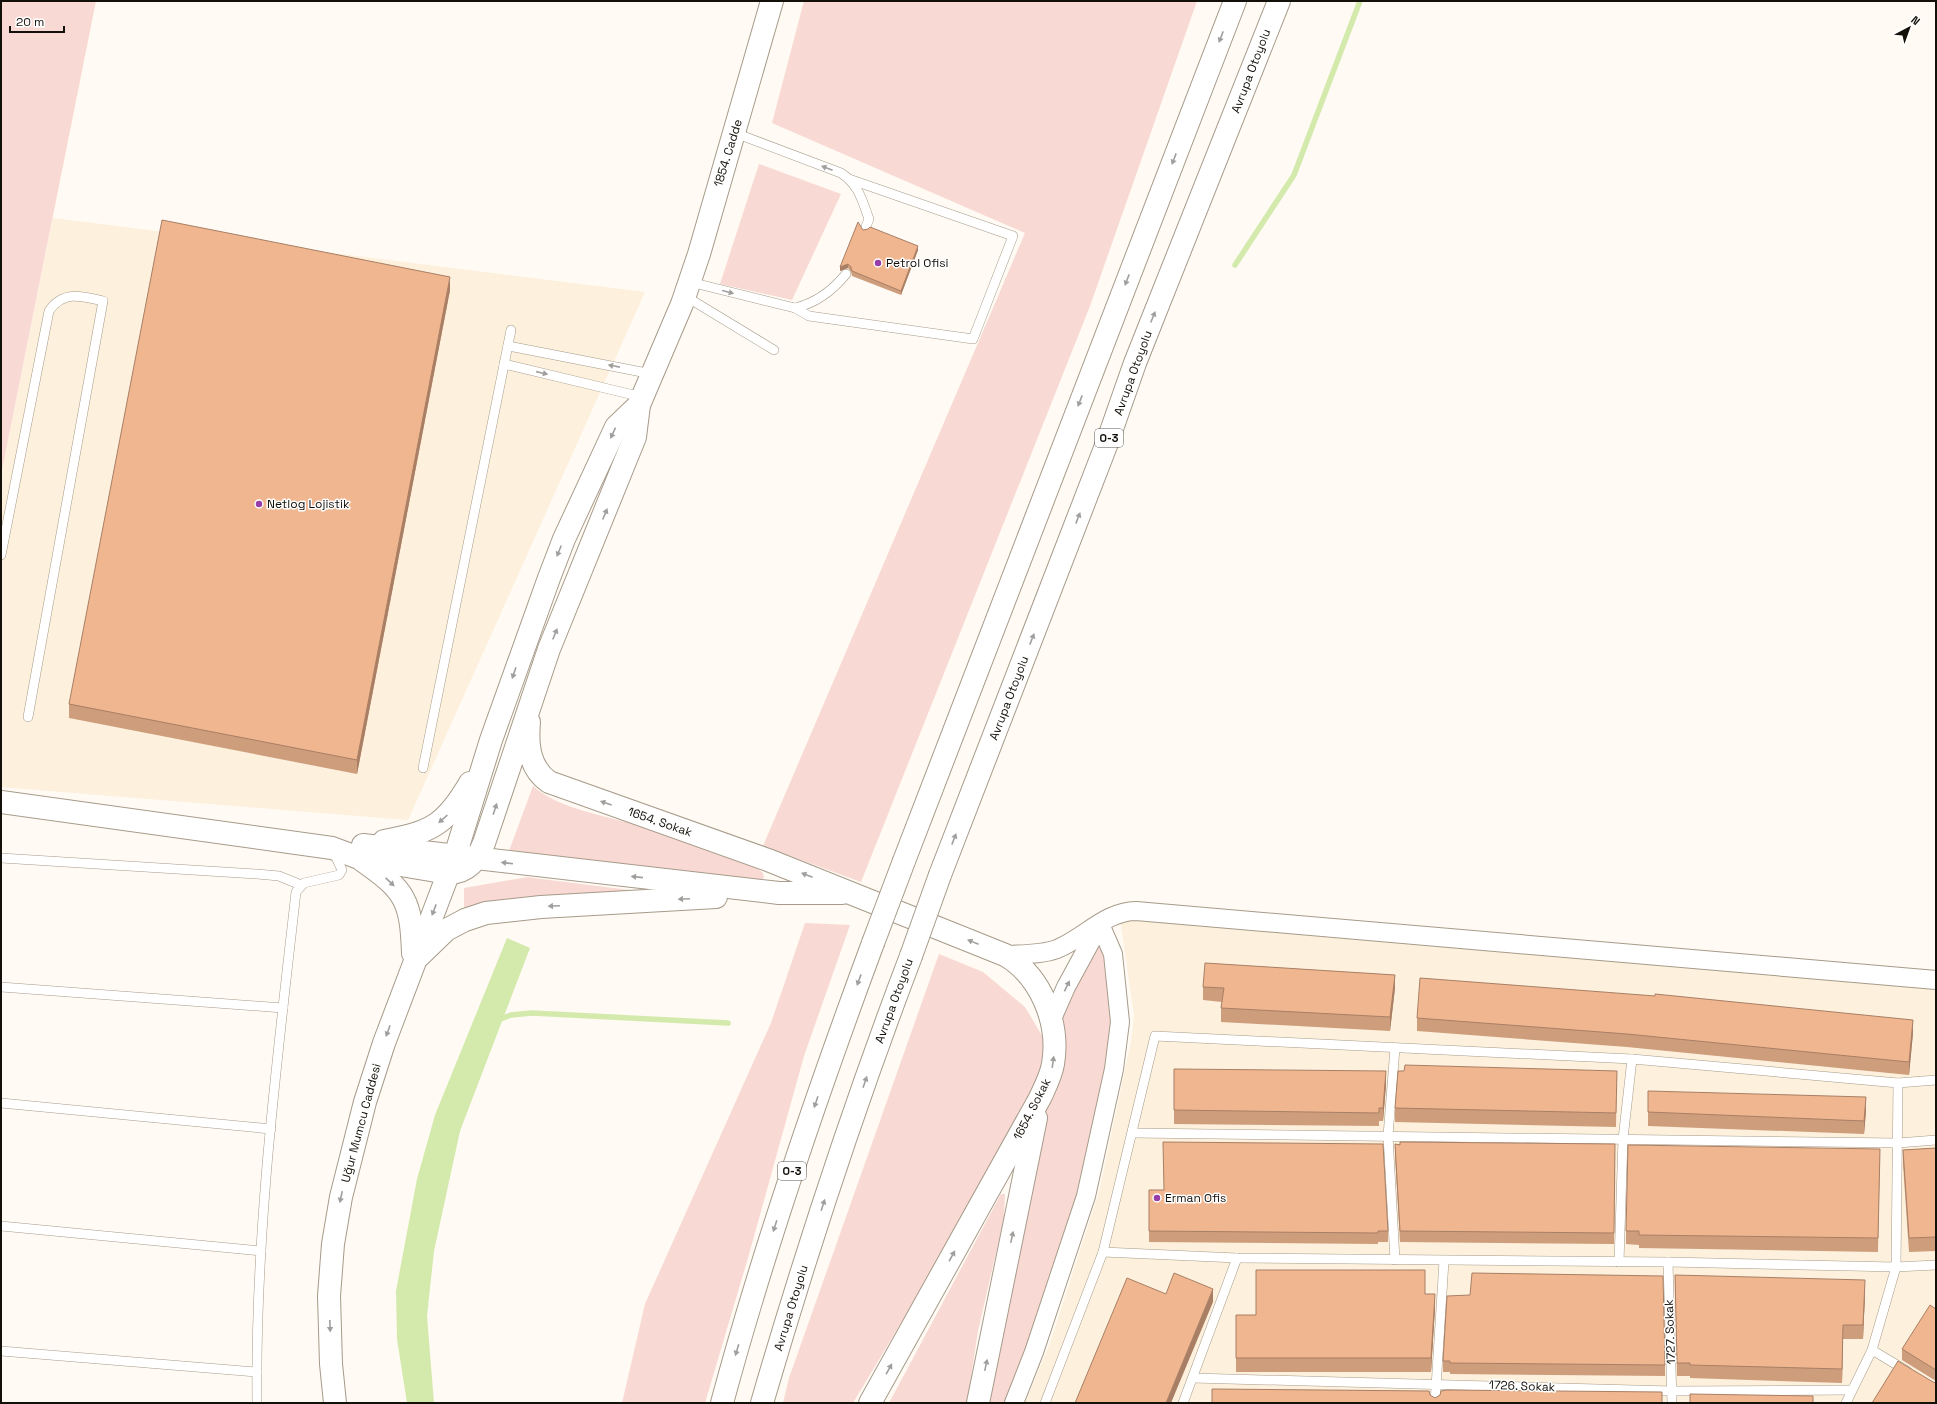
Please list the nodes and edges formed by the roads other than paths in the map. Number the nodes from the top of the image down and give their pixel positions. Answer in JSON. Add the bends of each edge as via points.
{"nodes":[{"id":1,"x":772,"y":1,"type":"edge"},
{"id":2,"x":1235,"y":1,"type":"edge"},
{"id":3,"x":1279,"y":1,"type":"edge"},
{"id":4,"x":735,"y":133,"type":"junction"},
{"id":5,"x":849,"y":179,"type":"junction"},
{"id":6,"x":865,"y":229,"type":"edge"},
{"id":7,"x":846,"y":274,"type":"dead end"},
{"id":8,"x":685,"y":294,"type":"junction"},
{"id":9,"x":795,"y":308,"type":"junction"},
{"id":10,"x":511,"y":330,"type":"dead end"},
{"id":11,"x":508,"y":346,"type":"junction"},
{"id":12,"x":774,"y":350,"type":"dead end"},
{"id":13,"x":504,"y":364,"type":"junction"},
{"id":14,"x":652,"y":374,"type":"junction"},
{"id":15,"x":641,"y":401,"type":"junction"},
{"id":16,"x":1,"y":556,"type":"edge"},
{"id":17,"x":532,"y":697,"type":"junction"},
{"id":18,"x":28,"y":717,"type":"dead end"},
{"id":19,"x":488,"y":753,"type":"junction"},
{"id":20,"x":423,"y":768,"type":"dead end"},
{"id":21,"x":1,"y":802,"type":"edge"},
{"id":22,"x":332,"y":848,"type":"junction"},
{"id":23,"x":359,"y":852,"type":"junction"},
{"id":24,"x":1,"y":858,"type":"edge"},
{"id":25,"x":476,"y":859,"type":"junction"},
{"id":26,"x":451,"y":865,"type":"junction"},
{"id":27,"x":301,"y":885,"type":"junction"},
{"id":28,"x":779,"y":893,"type":"junction"},
{"id":29,"x":857,"y":894,"type":"junction"},
{"id":30,"x":1100,"y":924,"type":"junction"},
{"id":31,"x":1005,"y":955,"type":"junction"},
{"id":32,"x":413,"y":962,"type":"junction"},
{"id":33,"x":1936,"y":980,"type":"edge"},
{"id":34,"x":1,"y":987,"type":"edge"},
{"id":35,"x":283,"y":1008,"type":"junction"},
{"id":36,"x":1051,"y":1021,"type":"junction"},
{"id":37,"x":1395,"y":1048,"type":"junction"},
{"id":38,"x":1632,"y":1059,"type":"junction"},
{"id":39,"x":1936,"y":1080,"type":"edge"},
{"id":40,"x":1898,"y":1083,"type":"junction"},
{"id":41,"x":1040,"y":1098,"type":"junction"},
{"id":42,"x":1,"y":1104,"type":"edge"},
{"id":43,"x":271,"y":1129,"type":"junction"},
{"id":44,"x":1132,"y":1133,"type":"junction"},
{"id":45,"x":1388,"y":1136,"type":"junction"},
{"id":46,"x":1623,"y":1139,"type":"junction"},
{"id":47,"x":1936,"y":1140,"type":"edge"},
{"id":48,"x":1898,"y":1143,"type":"junction"},
{"id":49,"x":1,"y":1226,"type":"edge"},
{"id":50,"x":261,"y":1251,"type":"junction"},
{"id":51,"x":1103,"y":1252,"type":"junction"},
{"id":52,"x":1237,"y":1258,"type":"junction"},
{"id":53,"x":1395,"y":1260,"type":"junction"},
{"id":54,"x":1444,"y":1261,"type":"junction"},
{"id":55,"x":1619,"y":1262,"type":"junction"},
{"id":56,"x":1668,"y":1262,"type":"junction"},
{"id":57,"x":1936,"y":1265,"type":"edge"},
{"id":58,"x":1896,"y":1267,"type":"junction"},
{"id":59,"x":1872,"y":1350,"type":"junction"},
{"id":60,"x":1,"y":1351,"type":"edge"},
{"id":61,"x":257,"y":1372,"type":"junction"},
{"id":62,"x":1917,"y":1377,"type":"edge"},
{"id":63,"x":1193,"y":1378,"type":"junction"},
{"id":64,"x":1435,"y":1384,"type":"junction"},
{"id":65,"x":1851,"y":1390,"type":"junction"},
{"id":66,"x":1672,"y":1391,"type":"junction"},
{"id":67,"x":257,"y":1403,"type":"edge"},
{"id":68,"x":335,"y":1403,"type":"edge"},
{"id":69,"x":722,"y":1403,"type":"edge"},
{"id":70,"x":762,"y":1403,"type":"edge"},
{"id":71,"x":870,"y":1403,"type":"edge"},
{"id":72,"x":978,"y":1403,"type":"edge"},
{"id":73,"x":1014,"y":1403,"type":"edge"},
{"id":74,"x":1045,"y":1403,"type":"edge"},
{"id":75,"x":1184,"y":1403,"type":"edge"},
{"id":76,"x":1435,"y":1403,"type":"edge"},
{"id":77,"x":1672,"y":1403,"type":"edge"},
{"id":78,"x":1846,"y":1403,"type":"edge"}],
"edges":[{"from":1,"to":4,"type":"main road","name":"1854. Cadde"},
{"from":2,"to":69,"type":"main road","number":"O-3","one_way":true,"bridge":true,"via":[[873,943],[801,1144]]},
{"from":70,"to":3,"type":"main road","name":"Avrupa Otoyolu","number":"O-3","one_way":true,"bridge":true,"via":[[818,1221],[882,1033],[940,875],[1136,362]]},
{"from":5,"to":4,"type":"lane","one_way":true,"via":[[841,173]]},
{"from":4,"to":8,"type":"main road","name":"1854. Cadde"},
{"from":5,"to":6,"type":"lane","via":[[856,186],[869,219]]},
{"from":5,"to":9,"type":"lane","via":[[1013,236],[973,339],[809,316]]},
{"from":7,"to":9,"type":"lane","via":[[835,288]]},
{"from":8,"to":9,"type":"lane","one_way":true},
{"from":8,"to":12,"type":"lane"},
{"from":8,"to":14,"type":"main road","name":"1854. Cadde"},
{"from":10,"to":11,"type":"lane"},
{"from":11,"to":13,"type":"lane"},
{"from":14,"to":11,"type":"lane","one_way":true},
{"from":13,"to":15,"type":"lane","one_way":true},
{"from":13,"to":20,"type":"lane"},
{"from":14,"to":15,"type":"main road","name":"1854. Cadde"},
{"from":17,"to":15,"type":"main road","one_way":true,"via":[[635,437]]},
{"from":15,"to":19,"type":"main road","one_way":true,"via":[[616,427],[564,539],[534,616]]},
{"from":16,"to":18,"type":"lane","via":[[49,311],[58,301],[72,295],[103,301]]},
{"from":25,"to":17,"type":"main road","one_way":true,"via":[[484,843]]},
{"from":29,"to":17,"type":"main road","name":"1654. Sokak","one_way":true,"via":[[549,782],[536,769],[530,756],[528,731]]},
{"from":19,"to":23,"type":"main road","one_way":true,"via":[[458,804],[436,826]]},
{"from":19,"to":26,"type":"main road","name":"Uğur Mumcu Caddesi"},
{"from":21,"to":22,"type":"main road"},
{"from":22,"to":23,"type":"main road"},
{"from":22,"to":27,"type":"lane","via":[[342,868],[340,874],[337,877]]},
{"from":23,"to":26,"type":"main road","name":"1654. Sokak"},
{"from":23,"to":32,"type":"main road","one_way":true,"via":[[390,882],[406,902],[412,924]]},
{"from":24,"to":27,"type":"lane","via":[[271,875]]},
{"from":25,"to":26,"type":"main road","name":"1654. Sokak"},
{"from":28,"to":25,"type":"main road","name":"1654. Sokak","one_way":true},
{"from":26,"to":32,"type":"main road","name":"Uğur Mumcu Caddesi","one_way":true},
{"from":27,"to":35,"type":"lane","via":[[296,892]]},
{"from":28,"to":29,"type":"main road","name":"1654. Sokak"},
{"from":28,"to":32,"type":"main road","one_way":true,"via":[[541,907],[486,913],[446,930]]},
{"from":31,"to":29,"type":"main road","name":"1654. Sokak","one_way":true},
{"from":30,"to":31,"type":"street","via":[[1055,950]]},
{"from":30,"to":33,"type":"street","via":[[1118,913],[1136,911]]},
{"from":36,"to":30,"type":"street","one_way":true},
{"from":30,"to":73,"type":"street","via":[[1113,954],[1118,999],[1120,1022],[1114,1069],[1086,1196],[1034,1352]]},
{"from":31,"to":36,"type":"main road","name":"1654. Sokak","via":[[1035,982]]},
{"from":32,"to":68,"type":"main road","name":"Uğur Mumcu Caddesi","one_way":true,"via":[[365,1102],[341,1197],[333,1244],[329,1296]]},
{"from":34,"to":35,"type":"lane"},
{"from":35,"to":43,"type":"lane"},
{"from":41,"to":36,"type":"main road","name":"1654. Sokak","one_way":true,"via":[[1053,1064]]},
{"from":37,"to":38,"type":"lane"},
{"from":37,"to":44,"type":"lane","via":[[1155,1036]]},
{"from":37,"to":45,"type":"lane"},
{"from":38,"to":40,"type":"lane"},
{"from":38,"to":46,"type":"lane"},
{"from":39,"to":40,"type":"lane"},
{"from":40,"to":48,"type":"lane"},
{"from":71,"to":41,"type":"main road","name":"1654. Sokak","one_way":true},
{"from":72,"to":41,"type":"main road","one_way":true},
{"from":42,"to":43,"type":"lane"},
{"from":43,"to":50,"type":"lane"},
{"from":44,"to":45,"type":"lane"},
{"from":44,"to":51,"type":"lane"},
{"from":45,"to":46,"type":"lane"},
{"from":45,"to":53,"type":"lane"},
{"from":46,"to":48,"type":"lane"},
{"from":46,"to":55,"type":"lane"},
{"from":47,"to":48,"type":"lane"},
{"from":48,"to":58,"type":"lane"},
{"from":49,"to":50,"type":"lane"},
{"from":50,"to":61,"type":"lane"},
{"from":51,"to":52,"type":"lane"},
{"from":51,"to":74,"type":"lane"},
{"from":52,"to":53,"type":"lane"},
{"from":52,"to":63,"type":"lane"},
{"from":53,"to":54,"type":"lane"},
{"from":54,"to":55,"type":"lane"},
{"from":54,"to":64,"type":"lane"},
{"from":55,"to":56,"type":"lane"},
{"from":56,"to":58,"type":"lane"},
{"from":56,"to":66,"type":"lane","name":"1727. Sokak"},
{"from":57,"to":58,"type":"lane"},
{"from":58,"to":59,"type":"lane"},
{"from":59,"to":62,"type":"lane"},
{"from":59,"to":65,"type":"lane"},
{"from":60,"to":61,"type":"lane"},
{"from":61,"to":67,"type":"lane"},
{"from":63,"to":64,"type":"lane","name":"1726. Sokak"},
{"from":63,"to":75,"type":"lane"},
{"from":64,"to":66,"type":"lane","name":"1726. Sokak"},
{"from":64,"to":76,"type":"lane"},
{"from":65,"to":66,"type":"lane","name":"1726. Sokak"},
{"from":65,"to":78,"type":"lane"},
{"from":66,"to":77,"type":"lane","name":"1727. Sokak"}]}
